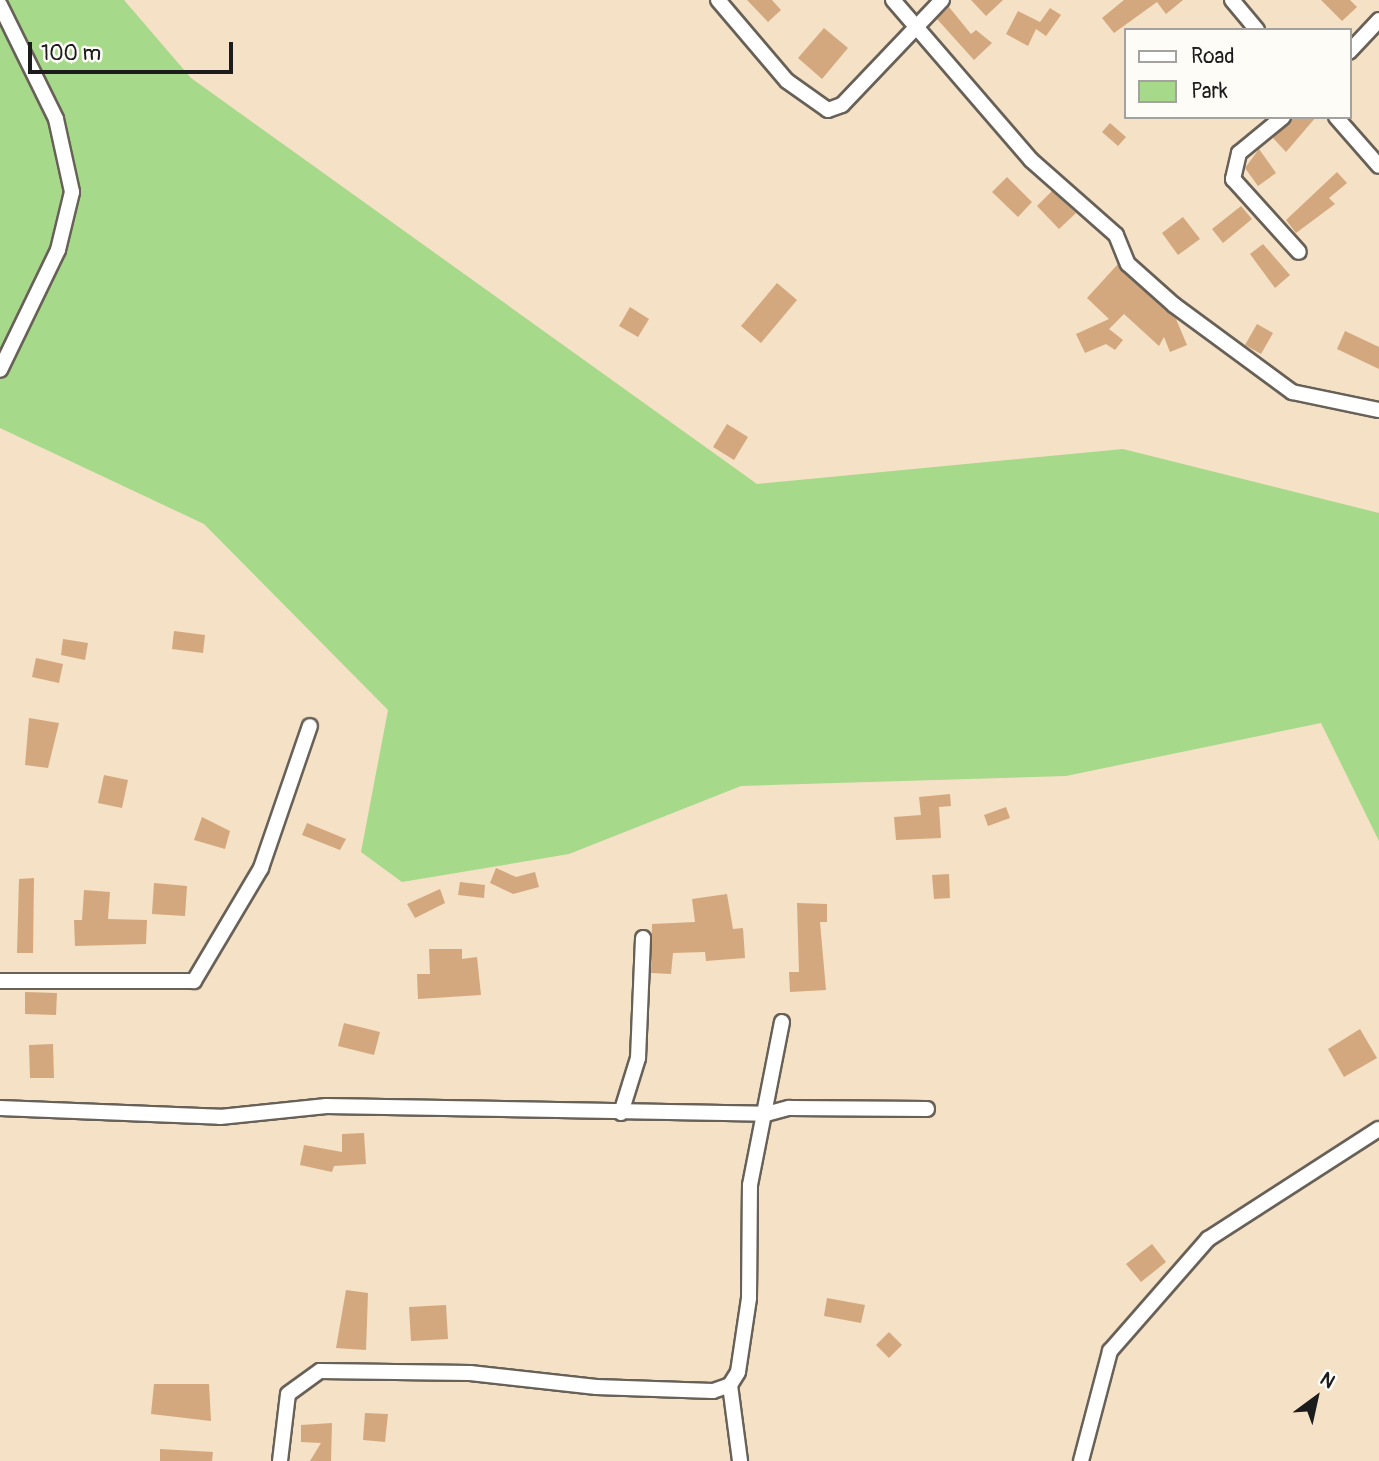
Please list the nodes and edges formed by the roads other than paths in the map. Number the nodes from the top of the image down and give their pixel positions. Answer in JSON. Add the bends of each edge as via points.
{"nodes":[{"id":1,"x":718,"y":0,"type":"edge"},
{"id":2,"x":893,"y":0,"type":"edge"},
{"id":3,"x":942,"y":0,"type":"edge"},
{"id":4,"x":1232,"y":0,"type":"edge"},
{"id":5,"x":0,"y":5,"type":"edge"},
{"id":6,"x":1379,"y":20,"type":"edge"},
{"id":7,"x":916,"y":26,"type":"junction"},
{"id":8,"x":1255,"y":28,"type":"edge"},
{"id":9,"x":1351,"y":50,"type":"edge"},
{"id":10,"x":1281,"y":119,"type":"edge"},
{"id":11,"x":1338,"y":119,"type":"edge"},
{"id":12,"x":1379,"y":166,"type":"edge"},
{"id":13,"x":1299,"y":252,"type":"dead end"},
{"id":14,"x":0,"y":370,"type":"edge"},
{"id":15,"x":1379,"y":410,"type":"edge"},
{"id":16,"x":310,"y":726,"type":"dead end"},
{"id":17,"x":643,"y":938,"type":"dead end"},
{"id":18,"x":0,"y":981,"type":"edge"},
{"id":19,"x":782,"y":1022,"type":"dead end"},
{"id":20,"x":0,"y":1108,"type":"edge"},
{"id":21,"x":927,"y":1109,"type":"dead end"},
{"id":22,"x":621,"y":1113,"type":"junction"},
{"id":23,"x":766,"y":1114,"type":"junction"},
{"id":24,"x":1379,"y":1129,"type":"edge"},
{"id":25,"x":730,"y":1385,"type":"junction"},
{"id":26,"x":280,"y":1461,"type":"edge"},
{"id":27,"x":740,"y":1461,"type":"edge"},
{"id":28,"x":1081,"y":1461,"type":"edge"}],
"edges":[{"from":1,"to":7,"type":"street","via":[[787,81],[828,110],[842,105]]},
{"from":2,"to":7,"type":"street"},
{"from":3,"to":7,"type":"street"},
{"from":4,"to":8,"type":"street"},
{"from":5,"to":14,"type":"street","via":[[56,119],[72,191],[58,250]]},
{"from":6,"to":9,"type":"street"},
{"from":7,"to":15,"type":"street","via":[[1031,160],[1116,235],[1128,264],[1174,305],[1292,392]]},
{"from":10,"to":13,"type":"street","via":[[1239,153],[1233,179]]},
{"from":11,"to":12,"type":"street"},
{"from":16,"to":18,"type":"street","via":[[261,868],[194,981]]},
{"from":17,"to":22,"type":"street","via":[[638,1058]]},
{"from":19,"to":23,"type":"street"},
{"from":20,"to":22,"type":"street","via":[[220,1117],[326,1106]]},
{"from":21,"to":23,"type":"street","via":[[800,1108]]},
{"from":22,"to":23,"type":"street","via":[[673,1108]]},
{"from":23,"to":25,"type":"street","via":[[747,1208],[745,1337]]},
{"from":24,"to":28,"type":"street","via":[[1208,1239],[1110,1351]]},
{"from":25,"to":26,"type":"street","via":[[713,1391],[597,1387],[470,1373],[320,1371],[288,1394]]},
{"from":25,"to":27,"type":"street"}]}
